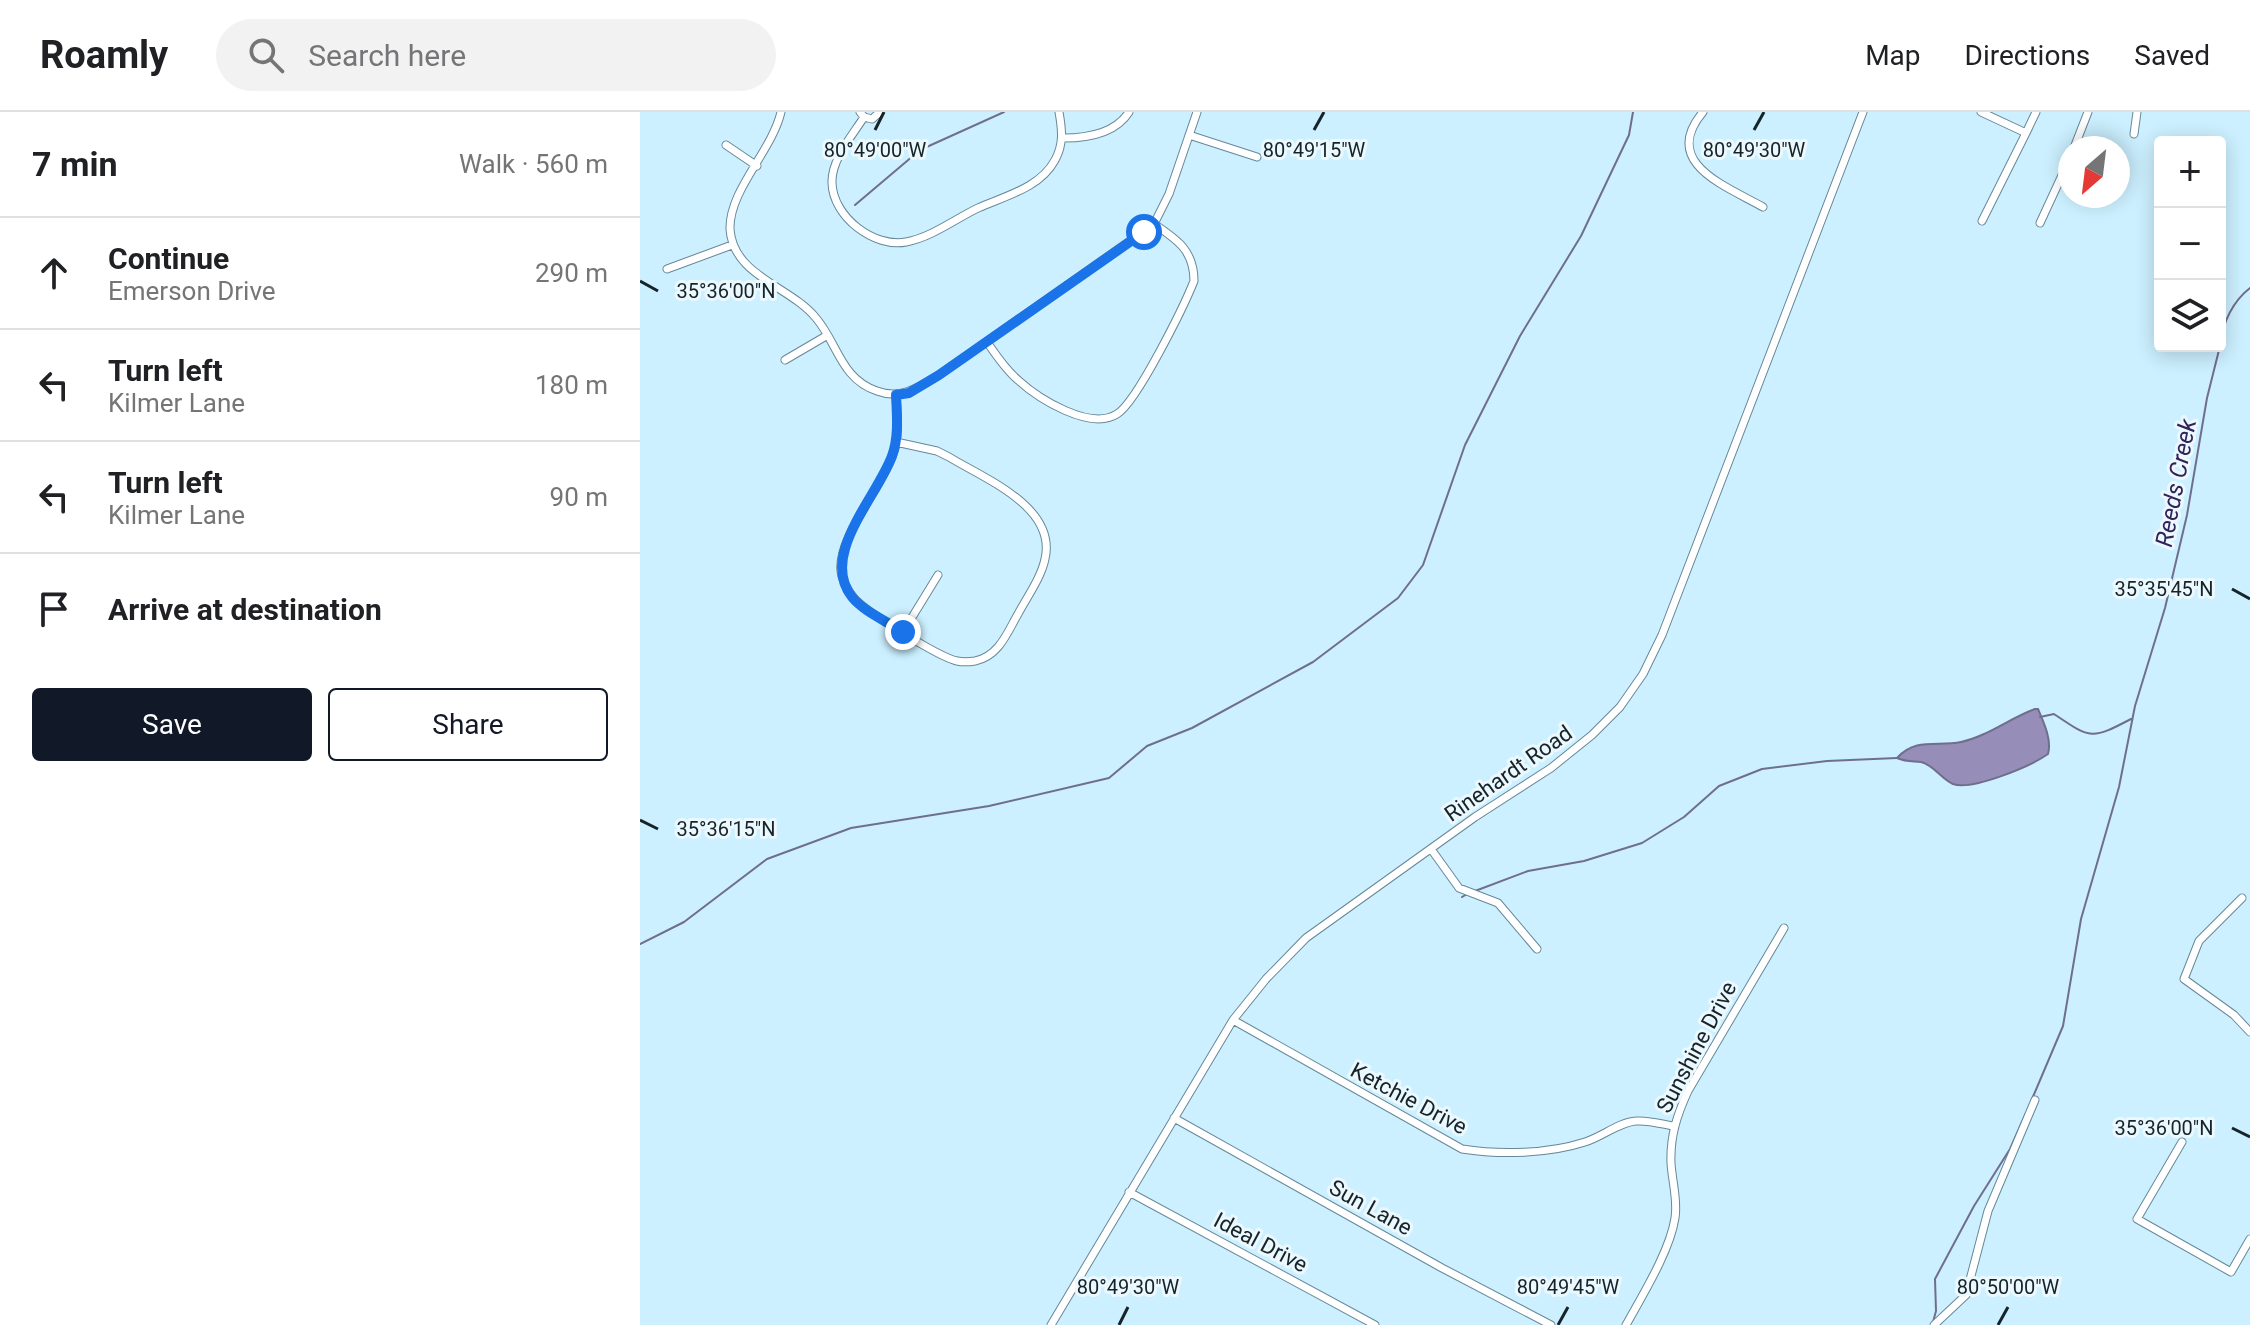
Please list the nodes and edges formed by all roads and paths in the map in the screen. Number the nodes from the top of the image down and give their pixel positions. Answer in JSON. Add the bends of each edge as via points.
{"nodes":[{"id":1,"x":781,"y":112,"type":"edge"},
{"id":2,"x":880,"y":112,"type":"edge"},
{"id":3,"x":1059,"y":112,"type":"edge"},
{"id":4,"x":1129,"y":112,"type":"edge"},
{"id":5,"x":1197,"y":112,"type":"edge"},
{"id":6,"x":1703,"y":112,"type":"edge"},
{"id":7,"x":1863,"y":112,"type":"edge"},
{"id":8,"x":1981,"y":112,"type":"edge"},
{"id":9,"x":2036,"y":112,"type":"edge"},
{"id":10,"x":2088,"y":112,"type":"edge"},
{"id":11,"x":2137,"y":112,"type":"edge"},
{"id":12,"x":862,"y":115,"type":"edge"},
{"id":13,"x":2026,"y":133,"type":"junction"},
{"id":14,"x":2134,"y":134,"type":"dead end"},
{"id":15,"x":1189,"y":135,"type":"junction"},
{"id":16,"x":2079,"y":136,"type":"edge"},
{"id":17,"x":1063,"y":138,"type":"junction"},
{"id":18,"x":726,"y":145,"type":"dead end"},
{"id":19,"x":1257,"y":157,"type":"dead end"},
{"id":20,"x":757,"y":166,"type":"junction"},
{"id":21,"x":2058,"y":184,"type":"edge"},
{"id":22,"x":1763,"y":207,"type":"dead end"},
{"id":23,"x":1982,"y":221,"type":"dead end"},
{"id":24,"x":2040,"y":223,"type":"dead end"},
{"id":25,"x":1154,"y":224,"type":"junction"},
{"id":26,"x":732,"y":245,"type":"junction"},
{"id":27,"x":667,"y":269,"type":"dead end"},
{"id":28,"x":826,"y":336,"type":"junction"},
{"id":29,"x":987,"y":342,"type":"junction"},
{"id":30,"x":785,"y":360,"type":"dead end"},
{"id":31,"x":896,"y":395,"type":"junction"},
{"id":32,"x":896,"y":442,"type":"junction"},
{"id":33,"x":938,"y":575,"type":"dead end"},
{"id":34,"x":903,"y":632,"type":"junction"},
{"id":35,"x":1431,"y":849,"type":"junction"},
{"id":36,"x":2242,"y":898,"type":"dead end"},
{"id":37,"x":1784,"y":928,"type":"dead end"},
{"id":38,"x":1537,"y":949,"type":"dead end"},
{"id":39,"x":1233,"y":1020,"type":"junction"},
{"id":40,"x":2250,"y":1032,"type":"edge"},
{"id":41,"x":2035,"y":1100,"type":"dead end"},
{"id":42,"x":1174,"y":1118,"type":"junction"},
{"id":43,"x":1673,"y":1126,"type":"junction"},
{"id":44,"x":2182,"y":1142,"type":"dead end"},
{"id":45,"x":1129,"y":1192,"type":"junction"},
{"id":46,"x":2250,"y":1239,"type":"edge"},
{"id":47,"x":1051,"y":1325,"type":"edge"},
{"id":48,"x":1375,"y":1325,"type":"edge"},
{"id":49,"x":1551,"y":1325,"type":"edge"},
{"id":50,"x":1626,"y":1325,"type":"edge"},
{"id":51,"x":1934,"y":1325,"type":"edge"}],
"edges":[{"from":1,"to":20,"type":"street"},
{"from":2,"to":12,"type":"street","via":[[876,118]]},
{"from":3,"to":17,"type":"street"},
{"from":4,"to":17,"type":"street","via":[[1100,134]]},
{"from":5,"to":15,"type":"street"},
{"from":6,"to":22,"type":"street","via":[[1689,135],[1693,161]]},
{"from":7,"to":35,"type":"street","name":"Rinehardt Road","via":[[1643,674],[1592,735]]},
{"from":8,"to":13,"type":"street"},
{"from":9,"to":13,"type":"street"},
{"from":10,"to":16,"type":"street"},
{"from":11,"to":14,"type":"street"},
{"from":12,"to":17,"type":"street","via":[[836,164],[832,184],[849,219],[882,242],[905,242],[935,232],[1039,179],[1055,161]]},
{"from":13,"to":23,"type":"street"},
{"from":15,"to":19,"type":"street"},
{"from":15,"to":25,"type":"street"},
{"from":18,"to":20,"type":"street"},
{"from":20,"to":26,"type":"street","via":[[731,215]]},
{"from":21,"to":24,"type":"street"},
{"from":25,"to":29,"type":"street"},
{"from":25,"to":29,"type":"street","via":[[1189,252],[1194,281],[1121,412],[1100,421],[1069,413],[1019,382]]},
{"from":26,"to":27,"type":"street"},
{"from":26,"to":28,"type":"street","via":[[755,272],[804,305]]},
{"from":28,"to":30,"type":"street"},
{"from":28,"to":31,"type":"street","via":[[856,380]]},
{"from":29,"to":31,"type":"street","via":[[918,387]]},
{"from":31,"to":32,"type":"street"},
{"from":32,"to":34,"type":"street","via":[[848,540],[841,570],[852,596]]},
{"from":32,"to":34,"type":"street","via":[[937,451],[1023,502],[1044,529],[1046,542],[1041,570],[1001,645],[983,659],[946,658]]},
{"from":33,"to":34,"type":"street"},
{"from":35,"to":38,"type":"street","via":[[1459,888],[1498,903]]},
{"from":35,"to":39,"type":"street","name":"Rinehardt Road","via":[[1306,938]]},
{"from":36,"to":40,"type":"street","via":[[2199,941],[2184,979]]},
{"from":37,"to":43,"type":"street","name":"Sunshine Drive","via":[[1688,1091]]},
{"from":39,"to":42,"type":"street","name":"Rinehardt Road"},
{"from":39,"to":43,"type":"street","name":"Ketchie Drive","via":[[1462,1149],[1559,1149],[1638,1120]]},
{"from":41,"to":51,"type":"street","via":[[1988,1211],[1966,1295]]},
{"from":42,"to":45,"type":"street","name":"Rinehardt Road"},
{"from":42,"to":49,"type":"street","name":"Sun Lane"},
{"from":43,"to":50,"type":"street","name":"Sunshine Drive","via":[[1675,1218]]},
{"from":44,"to":46,"type":"street","via":[[2137,1219],[2231,1272]]},
{"from":45,"to":47,"type":"street","name":"Rinehardt Road"},
{"from":45,"to":48,"type":"street","name":"Ideal Drive"}]}
